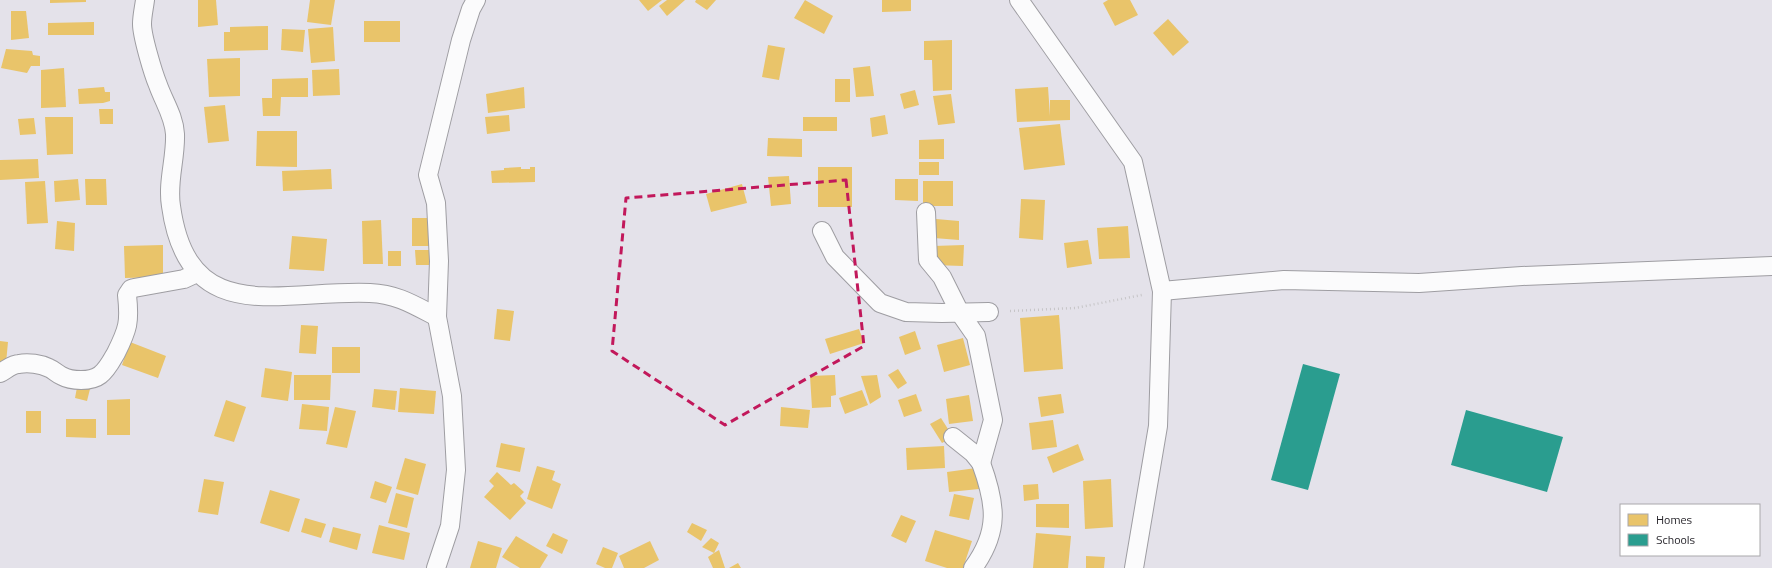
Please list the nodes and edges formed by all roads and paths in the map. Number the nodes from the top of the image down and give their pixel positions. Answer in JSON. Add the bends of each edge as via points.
{"nodes":[{"id":1,"x":145,"y":0,"type":"edge"},
{"id":2,"x":476,"y":0,"type":"edge"},
{"id":3,"x":1019,"y":0,"type":"edge"},
{"id":4,"x":926,"y":212,"type":"dead end"},
{"id":5,"x":822,"y":232,"type":"dead end"},
{"id":6,"x":1772,"y":266,"type":"edge"},
{"id":7,"x":197,"y":273,"type":"junction"},
{"id":8,"x":1162,"y":291,"type":"junction"},
{"id":9,"x":989,"y":312,"type":"joint"},
{"id":10,"x":960,"y":313,"type":"junction"},
{"id":11,"x":438,"y":317,"type":"junction"},
{"id":12,"x":0,"y":373,"type":"edge"},
{"id":13,"x":953,"y":436,"type":"dead end"},
{"id":14,"x":981,"y":463,"type":"junction"},
{"id":15,"x":436,"y":568,"type":"edge"},
{"id":16,"x":973,"y":568,"type":"edge"},
{"id":17,"x":1134,"y":568,"type":"edge"}],
"edges":[{"from":1,"to":7,"type":"street","via":[[142,25],[158,85],[172,117],[175,133],[170,205],[181,245],[187,260]]},
{"from":2,"to":11,"type":"street","via":[[470,9],[461,40],[428,175],[436,203]]},
{"from":3,"to":8,"type":"street","via":[[1133,162]]},
{"from":4,"to":10,"type":"street","via":[[928,260],[942,276]]},
{"from":5,"to":10,"type":"street","via":[[835,257],[880,303],[906,312]]},
{"from":6,"to":8,"type":"street","via":[[1522,276],[1419,283],[1284,280]]},
{"from":7,"to":11,"type":"street","via":[[224,291],[290,297],[370,293],[400,298]]},
{"from":7,"to":12,"type":"street","via":[[184,279],[134,288],[128,292],[128,328],[111,361],[98,377],[79,380],[67,378],[48,367],[27,364],[18,364]]},
{"from":8,"to":9,"type":"path","via":[[1075,308]]},
{"from":8,"to":17,"type":"street","via":[[1158,426]]},
{"from":9,"to":10,"type":"street"},
{"from":10,"to":14,"type":"street","via":[[976,336],[993,420]]},
{"from":11,"to":15,"type":"street","via":[[452,396],[456,470],[450,526]]},
{"from":13,"to":14,"type":"street"},
{"from":14,"to":16,"type":"street","via":[[993,505],[992,522],[988,541]]}]}
